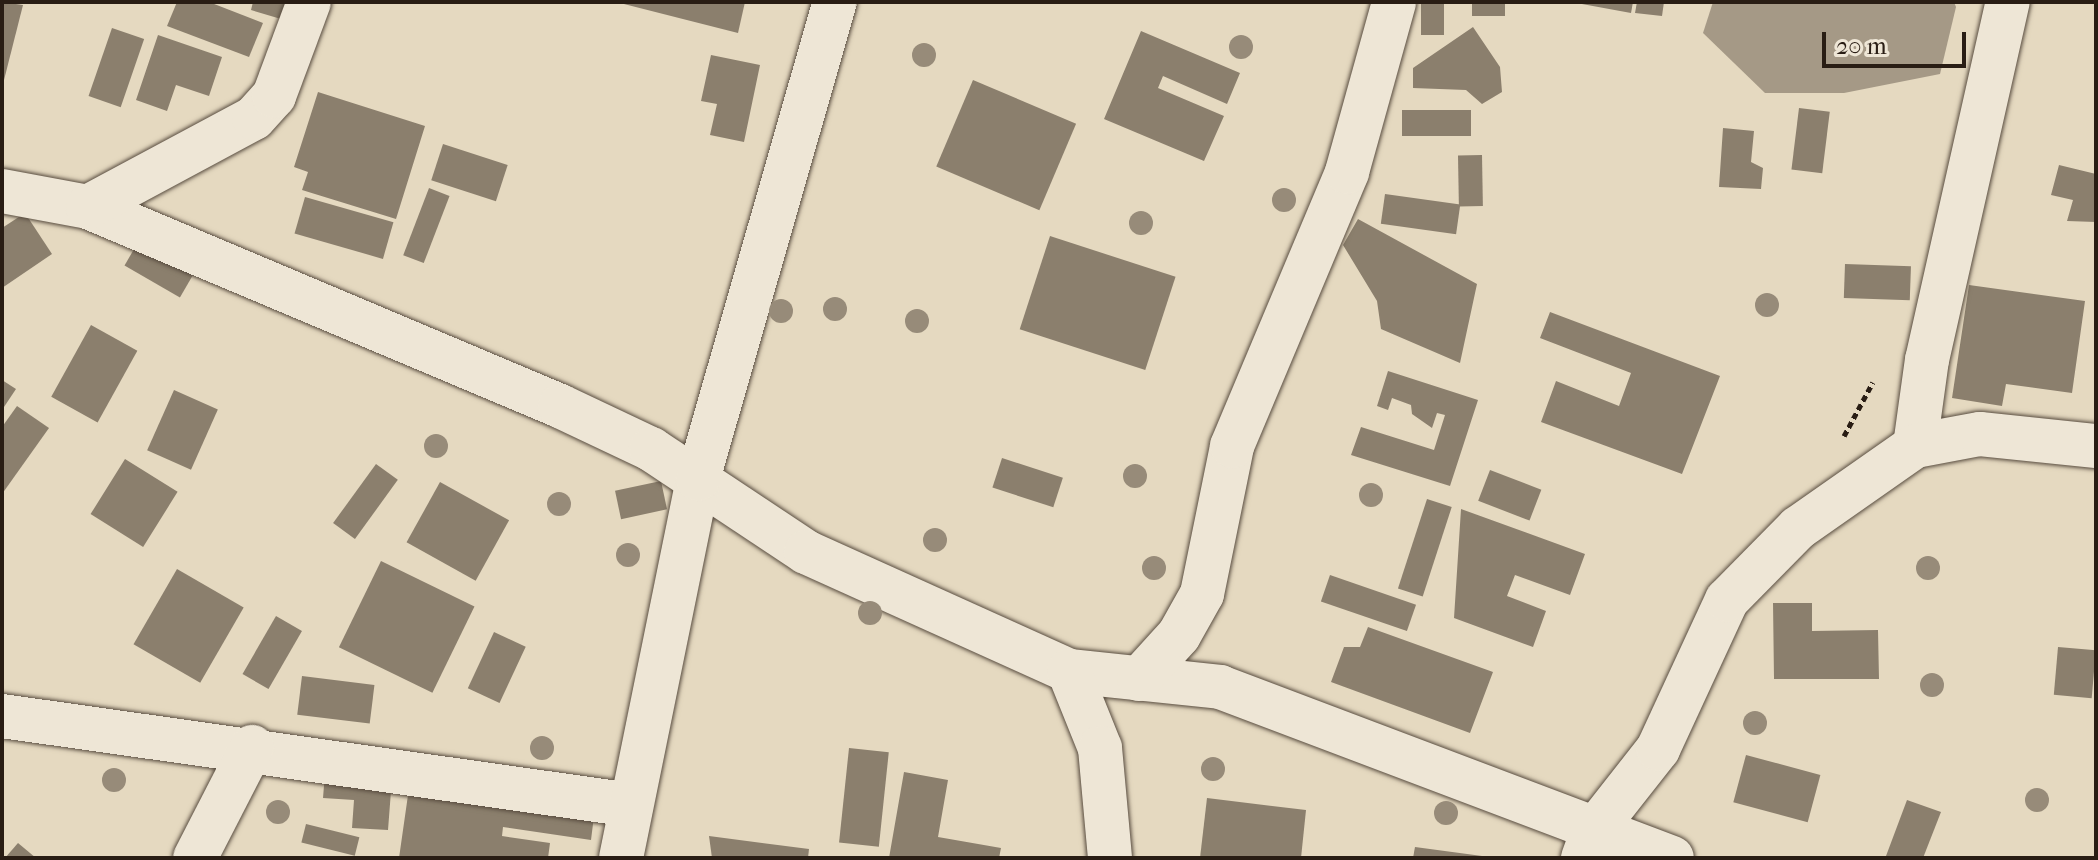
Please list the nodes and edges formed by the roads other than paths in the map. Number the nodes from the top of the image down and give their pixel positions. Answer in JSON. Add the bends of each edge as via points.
{"nodes":[{"id":1,"x":309,"y":2,"type":"edge"},
{"id":2,"x":835,"y":2,"type":"edge"},
{"id":3,"x":1394,"y":2,"type":"edge"},
{"id":4,"x":2008,"y":2,"type":"edge"},
{"id":5,"x":2,"y":191,"type":"edge"},
{"id":6,"x":88,"y":207,"type":"junction"},
{"id":7,"x":1915,"y":446,"type":"junction"},
{"id":8,"x":2096,"y":446,"type":"edge"},
{"id":9,"x":698,"y":479,"type":"junction"},
{"id":10,"x":1069,"y":671,"type":"junction"},
{"id":11,"x":1139,"y":679,"type":"junction"},
{"id":12,"x":2,"y":716,"type":"edge"},
{"id":13,"x":252,"y":747,"type":"junction"},
{"id":14,"x":631,"y":805,"type":"junction"},
{"id":15,"x":1588,"y":846,"type":"edge"},
{"id":16,"x":195,"y":858,"type":"edge"},
{"id":17,"x":621,"y":858,"type":"edge"},
{"id":18,"x":1110,"y":858,"type":"edge"},
{"id":19,"x":1672,"y":858,"type":"edge"}],
"edges":[{"from":1,"to":6,"type":"street","via":[[274,96],[254,118]]},
{"from":2,"to":9,"type":"street"},
{"from":3,"to":11,"type":"street","via":[[1347,172],[1232,446],[1202,594],[1179,635]]},
{"from":4,"to":7,"type":"street","via":[[1927,360]]},
{"from":5,"to":6,"type":"street"},
{"from":6,"to":9,"type":"street","via":[[560,406]]},
{"from":7,"to":8,"type":"street","via":[[1980,434]]},
{"from":7,"to":15,"type":"street","via":[[1798,528],[1747,575],[1727,600],[1658,749]]},
{"from":9,"to":10,"type":"street","via":[[806,552]]},
{"from":9,"to":14,"type":"street"},
{"from":10,"to":11,"type":"street"},
{"from":10,"to":18,"type":"street","via":[[1100,748]]},
{"from":11,"to":15,"type":"street","via":[[1220,687]]},
{"from":12,"to":13,"type":"street"},
{"from":13,"to":14,"type":"street"},
{"from":13,"to":16,"type":"street"},
{"from":14,"to":17,"type":"street"},
{"from":15,"to":19,"type":"street"}]}
